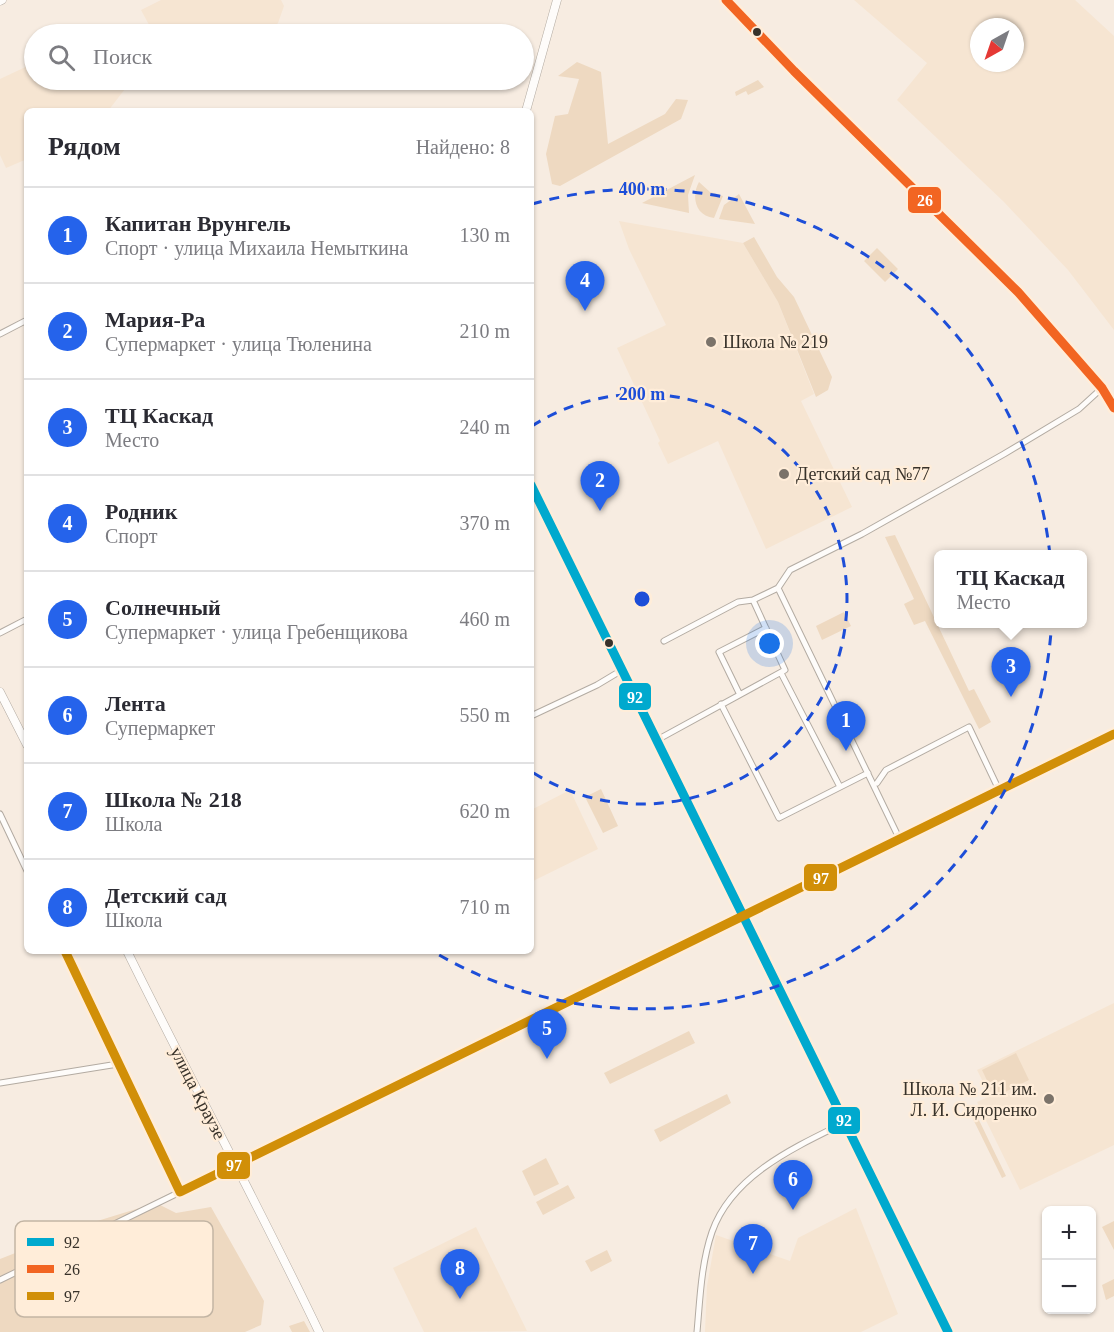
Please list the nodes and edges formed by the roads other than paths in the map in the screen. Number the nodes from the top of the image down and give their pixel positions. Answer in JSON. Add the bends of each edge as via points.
{"nodes":[{"id":1,"x":557,"y":0,"type":"edge"},
{"id":2,"x":726,"y":0,"type":"edge"},
{"id":3,"x":534,"y":82,"type":"edge"},
{"id":4,"x":532,"y":90,"type":"edge"},
{"id":5,"x":527,"y":108,"type":"edge"},
{"id":6,"x":24,"y":322,"type":"edge"},
{"id":7,"x":0,"y":334,"type":"edge"},
{"id":8,"x":1102,"y":388,"type":"junction"},
{"id":9,"x":1114,"y":409,"type":"edge"},
{"id":10,"x":534,"y":491,"type":"edge"},
{"id":11,"x":778,"y":588,"type":"junction"},
{"id":12,"x":753,"y":600,"type":"junction"},
{"id":13,"x":24,"y":621,"type":"edge"},
{"id":14,"x":766,"y":628,"type":"junction"},
{"id":15,"x":0,"y":633,"type":"edge"},
{"id":16,"x":664,"y":641,"type":"dead end"},
{"id":17,"x":622,"y":670,"type":"junction"},
{"id":18,"x":781,"y":673,"type":"junction"},
{"id":19,"x":0,"y":692,"type":"edge"},
{"id":20,"x":739,"y":693,"type":"junction"},
{"id":21,"x":721,"y":704,"type":"junction"},
{"id":22,"x":534,"y":715,"type":"edge"},
{"id":23,"x":1114,"y":734,"type":"edge"},
{"id":24,"x":24,"y":739,"type":"edge"},
{"id":25,"x":657,"y":740,"type":"junction"},
{"id":26,"x":868,"y":773,"type":"junction"},
{"id":27,"x":877,"y":783,"type":"dead end"},
{"id":28,"x":840,"y":787,"type":"junction"},
{"id":29,"x":999,"y":790,"type":"junction"},
{"id":30,"x":0,"y":814,"type":"edge"},
{"id":31,"x":899,"y":838,"type":"junction"},
{"id":32,"x":24,"y":865,"type":"edge"},
{"id":33,"x":742,"y":915,"type":"junction"},
{"id":34,"x":66,"y":954,"type":"edge"},
{"id":35,"x":129,"y":954,"type":"edge"},
{"id":36,"x":118,"y":1064,"type":"junction"},
{"id":37,"x":0,"y":1083,"type":"edge"},
{"id":38,"x":846,"y":1122,"type":"junction"},
{"id":39,"x":236,"y":1166,"type":"junction"},
{"id":40,"x":180,"y":1192,"type":"junction"},
{"id":41,"x":121,"y":1221,"type":"edge"},
{"id":42,"x":15,"y":1273,"type":"edge"},
{"id":43,"x":0,"y":1280,"type":"edge"},
{"id":44,"x":319,"y":1332,"type":"edge"},
{"id":45,"x":698,"y":1332,"type":"edge"},
{"id":46,"x":948,"y":1332,"type":"edge"}],
"edges":[{"from":1,"to":3,"type":"street"},
{"from":2,"to":8,"type":"street","via":[[1018,292]]},
{"from":4,"to":5,"type":"street"},
{"from":6,"to":7,"type":"street"},
{"from":8,"to":9,"type":"street"},
{"from":8,"to":11,"type":"street","via":[[1078,409],[984,466],[790,570]]},
{"from":10,"to":17,"type":"street"},
{"from":11,"to":12,"type":"street"},
{"from":11,"to":26,"type":"street"},
{"from":12,"to":14,"type":"street"},
{"from":12,"to":16,"type":"street","via":[[738,602]]},
{"from":13,"to":15,"type":"street"},
{"from":14,"to":18,"type":"street","via":[[785,670]]},
{"from":14,"to":20,"type":"street","via":[[719,652]]},
{"from":17,"to":22,"type":"street"},
{"from":17,"to":25,"type":"street"},
{"from":18,"to":20,"type":"street"},
{"from":18,"to":28,"type":"street"},
{"from":19,"to":24,"type":"street"},
{"from":20,"to":21,"type":"street"},
{"from":21,"to":25,"type":"street"},
{"from":21,"to":28,"type":"street","via":[[779,818]]},
{"from":23,"to":29,"type":"street"},
{"from":25,"to":33,"type":"street"},
{"from":26,"to":28,"type":"street"},
{"from":26,"to":31,"type":"street"},
{"from":27,"to":29,"type":"street","via":[[886,770],[969,727]]},
{"from":29,"to":31,"type":"street"},
{"from":30,"to":32,"type":"street"},
{"from":31,"to":33,"type":"street"},
{"from":33,"to":38,"type":"street"},
{"from":33,"to":39,"type":"street"},
{"from":34,"to":36,"type":"street"},
{"from":35,"to":39,"type":"street","name":"улица Краузе"},
{"from":36,"to":37,"type":"street"},
{"from":36,"to":40,"type":"street"},
{"from":38,"to":45,"type":"street","via":[[756,1173],[721,1210],[706,1254]]},
{"from":38,"to":46,"type":"street"},
{"from":39,"to":40,"type":"street"},
{"from":39,"to":44,"type":"street","name":"улица Краузе"},
{"from":40,"to":41,"type":"street"},
{"from":42,"to":43,"type":"street"}]}
